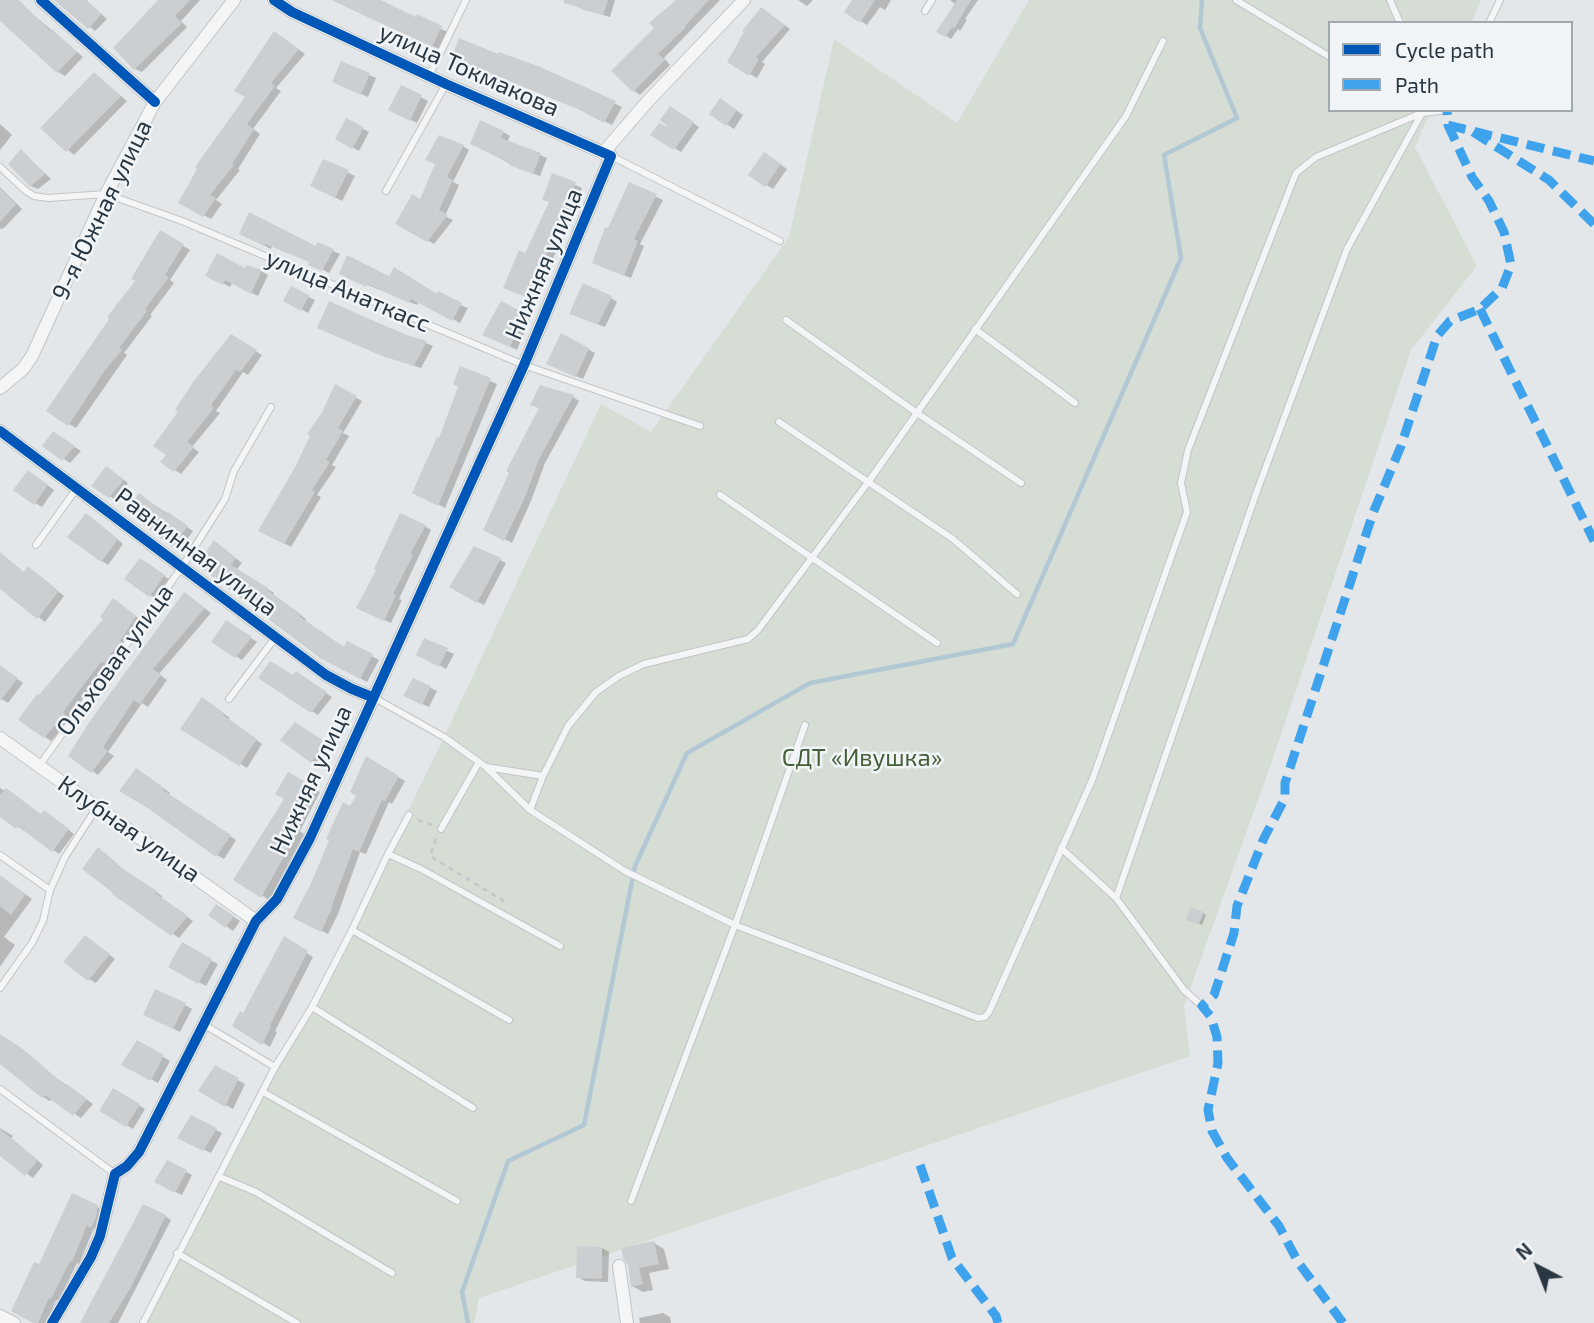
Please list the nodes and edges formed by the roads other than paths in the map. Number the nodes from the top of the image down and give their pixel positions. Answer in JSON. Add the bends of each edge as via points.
{"nodes":[{"id":1,"x":41,"y":0,"type":"edge"},
{"id":2,"x":234,"y":0,"type":"edge"},
{"id":3,"x":274,"y":0,"type":"edge"},
{"id":4,"x":466,"y":0,"type":"edge"},
{"id":5,"x":744,"y":0,"type":"edge"},
{"id":6,"x":932,"y":0,"type":"edge"},
{"id":7,"x":1236,"y":0,"type":"edge"},
{"id":8,"x":1390,"y":0,"type":"edge"},
{"id":9,"x":1500,"y":0,"type":"edge"},
{"id":10,"x":925,"y":11,"type":"dead end"},
{"id":11,"x":1399,"y":21,"type":"edge"},
{"id":12,"x":1490,"y":21,"type":"edge"},
{"id":13,"x":1163,"y":41,"type":"dead end"},
{"id":14,"x":1328,"y":56,"type":"edge"},
{"id":15,"x":429,"y":76,"type":"junction"},
{"id":16,"x":446,"y":84,"type":"junction"},
{"id":17,"x":155,"y":102,"type":"junction"},
{"id":18,"x":1420,"y":112,"type":"edge"},
{"id":19,"x":607,"y":154,"type":"junction"},
{"id":20,"x":0,"y":167,"type":"edge"},
{"id":21,"x":386,"y":191,"type":"dead end"},
{"id":22,"x":106,"y":194,"type":"junction"},
{"id":23,"x":780,"y":241,"type":"dead end"},
{"id":24,"x":786,"y":320,"type":"dead end"},
{"id":25,"x":975,"y":329,"type":"junction"},
{"id":26,"x":524,"y":365,"type":"junction"},
{"id":27,"x":0,"y":388,"type":"edge"},
{"id":28,"x":1075,"y":403,"type":"dead end"},
{"id":29,"x":271,"y":407,"type":"dead end"},
{"id":30,"x":917,"y":413,"type":"junction"},
{"id":31,"x":779,"y":422,"type":"dead end"},
{"id":32,"x":700,"y":426,"type":"dead end"},
{"id":33,"x":0,"y":431,"type":"edge"},
{"id":34,"x":869,"y":481,"type":"junction"},
{"id":35,"x":1021,"y":483,"type":"dead end"},
{"id":36,"x":76,"y":488,"type":"junction"},
{"id":37,"x":720,"y":495,"type":"dead end"},
{"id":38,"x":36,"y":545,"type":"dead end"},
{"id":39,"x":810,"y":558,"type":"junction"},
{"id":40,"x":182,"y":567,"type":"junction"},
{"id":41,"x":1017,"y":594,"type":"dead end"},
{"id":42,"x":275,"y":638,"type":"junction"},
{"id":43,"x":937,"y":643,"type":"dead end"},
{"id":44,"x":372,"y":697,"type":"junction"},
{"id":45,"x":229,"y":699,"type":"dead end"},
{"id":46,"x":805,"y":725,"type":"dead end"},
{"id":47,"x":0,"y":738,"type":"edge"},
{"id":48,"x":479,"y":762,"type":"junction"},
{"id":49,"x":39,"y":765,"type":"junction"},
{"id":50,"x":486,"y":767,"type":"junction"},
{"id":51,"x":543,"y":776,"type":"junction"},
{"id":52,"x":97,"y":807,"type":"junction"},
{"id":53,"x":530,"y":810,"type":"junction"},
{"id":54,"x":409,"y":816,"type":"road end"},
{"id":55,"x":441,"y":830,"type":"road end"},
{"id":56,"x":1061,"y":848,"type":"junction"},
{"id":57,"x":387,"y":854,"type":"junction"},
{"id":58,"x":0,"y":855,"type":"edge"},
{"id":59,"x":50,"y":890,"type":"junction"},
{"id":60,"x":1116,"y":898,"type":"junction"},
{"id":61,"x":256,"y":921,"type":"junction"},
{"id":62,"x":735,"y":925,"type":"junction"},
{"id":63,"x":352,"y":929,"type":"junction"},
{"id":64,"x":560,"y":946,"type":"dead end"},
{"id":65,"x":1,"y":984,"type":"edge"},
{"id":66,"x":1202,"y":1006,"type":"dead end"},
{"id":67,"x":312,"y":1007,"type":"junction"},
{"id":68,"x":509,"y":1020,"type":"dead end"},
{"id":69,"x":203,"y":1024,"type":"junction"},
{"id":70,"x":275,"y":1067,"type":"junction"},
{"id":71,"x":0,"y":1089,"type":"edge"},
{"id":72,"x":263,"y":1092,"type":"junction"},
{"id":73,"x":473,"y":1108,"type":"dead end"},
{"id":74,"x":115,"y":1174,"type":"junction"},
{"id":75,"x":220,"y":1177,"type":"junction"},
{"id":76,"x":457,"y":1201,"type":"dead end"},
{"id":77,"x":631,"y":1201,"type":"dead end"},
{"id":78,"x":177,"y":1253,"type":"junction"},
{"id":79,"x":619,"y":1266,"type":"dead end"},
{"id":80,"x":393,"y":1273,"type":"dead end"},
{"id":81,"x":0,"y":1316,"type":"edge"},
{"id":82,"x":14,"y":1323,"type":"edge"},
{"id":83,"x":52,"y":1323,"type":"edge"},
{"id":84,"x":142,"y":1323,"type":"edge"},
{"id":85,"x":297,"y":1323,"type":"edge"},
{"id":86,"x":627,"y":1323,"type":"edge"}],
"edges":[{"from":1,"to":17,"type":"street"},
{"from":2,"to":17,"type":"street","name":"9-я Южная улица"},
{"from":3,"to":15,"type":"street","name":"улица Токмакова"},
{"from":4,"to":15,"type":"lane"},
{"from":5,"to":19,"type":"street","name":"Нижняя улица","via":[[648,101]]},
{"from":6,"to":10,"type":"lane"},
{"from":7,"to":14,"type":"lane"},
{"from":8,"to":11,"type":"lane"},
{"from":9,"to":12,"type":"lane"},
{"from":13,"to":25,"type":"lane","via":[[1126,116]]},
{"from":15,"to":16,"type":"street","name":"улица Токмакова"},
{"from":16,"to":19,"type":"street","name":"улица Токмакова"},
{"from":16,"to":21,"type":"lane"},
{"from":17,"to":22,"type":"street","name":"9-я Южная улица"},
{"from":18,"to":56,"type":"lane","via":[[1317,158],[1296,173],[1188,450],[1181,483],[1187,513],[1093,778]]},
{"from":18,"to":60,"type":"lane","via":[[1347,249],[1257,491]]},
{"from":19,"to":23,"type":"lane"},
{"from":19,"to":26,"type":"street","name":"Нижняя улица"},
{"from":20,"to":22,"type":"lane","name":"улица Анаткасс","via":[[34,196]]},
{"from":22,"to":26,"type":"lane","name":"улица Анаткасс","via":[[182,220]]},
{"from":22,"to":27,"type":"street","name":"9-я Южная улица","via":[[32,356]]},
{"from":24,"to":30,"type":"lane"},
{"from":25,"to":28,"type":"lane"},
{"from":25,"to":30,"type":"lane"},
{"from":26,"to":32,"type":"lane","name":"улица Анаткасс"},
{"from":26,"to":44,"type":"street","name":"Нижняя улица"},
{"from":29,"to":40,"type":"lane","name":"Ольховая улица","via":[[234,471],[225,499]]},
{"from":30,"to":34,"type":"lane"},
{"from":30,"to":35,"type":"lane"},
{"from":31,"to":34,"type":"lane"},
{"from":33,"to":36,"type":"street","name":"Равнинная улица"},
{"from":34,"to":39,"type":"lane"},
{"from":34,"to":41,"type":"lane","via":[[953,539]]},
{"from":36,"to":38,"type":"lane"},
{"from":36,"to":40,"type":"street","name":"Равнинная улица"},
{"from":37,"to":39,"type":"lane"},
{"from":39,"to":43,"type":"lane"},
{"from":39,"to":51,"type":"lane","via":[[748,639],[643,664],[596,692],[568,726]]},
{"from":40,"to":42,"type":"street","name":"Равнинная улица"},
{"from":40,"to":49,"type":"lane","name":"Ольховая улица"},
{"from":42,"to":44,"type":"street","name":"Равнинная улица","via":[[326,675]]},
{"from":42,"to":45,"type":"lane"},
{"from":44,"to":48,"type":"lane"},
{"from":44,"to":61,"type":"street","name":"Нижняя улица","via":[[310,838],[277,899]]},
{"from":46,"to":62,"type":"lane"},
{"from":47,"to":49,"type":"street","name":"Клубная улица"},
{"from":48,"to":50,"type":"lane"},
{"from":48,"to":55,"type":"lane"},
{"from":49,"to":52,"type":"street","name":"Клубная улица"},
{"from":50,"to":51,"type":"lane"},
{"from":50,"to":53,"type":"lane"},
{"from":51,"to":53,"type":"lane"},
{"from":52,"to":59,"type":"lane"},
{"from":52,"to":61,"type":"street","name":"Клубная улица"},
{"from":53,"to":62,"type":"lane","via":[[625,871]]},
{"from":54,"to":57,"type":"lane"},
{"from":56,"to":60,"type":"lane"},
{"from":56,"to":62,"type":"lane","via":[[985,1017]]},
{"from":57,"to":63,"type":"lane"},
{"from":57,"to":64,"type":"lane"},
{"from":58,"to":59,"type":"lane"},
{"from":59,"to":65,"type":"lane","via":[[32,943]]},
{"from":60,"to":66,"type":"lane","via":[[1184,990]]},
{"from":61,"to":69,"type":"street","name":"Нижняя улица"},
{"from":62,"to":77,"type":"lane"},
{"from":63,"to":67,"type":"lane"},
{"from":63,"to":68,"type":"lane"},
{"from":67,"to":70,"type":"lane"},
{"from":67,"to":73,"type":"lane"},
{"from":69,"to":70,"type":"lane"},
{"from":69,"to":74,"type":"street","name":"Нижняя улица","via":[[139,1152]]},
{"from":70,"to":72,"type":"lane"},
{"from":71,"to":74,"type":"lane"},
{"from":72,"to":75,"type":"lane"},
{"from":72,"to":76,"type":"lane"},
{"from":74,"to":83,"type":"street","via":[[100,1236]]},
{"from":75,"to":78,"type":"lane"},
{"from":75,"to":80,"type":"lane","via":[[256,1192]]},
{"from":78,"to":84,"type":"lane"},
{"from":78,"to":85,"type":"lane"},
{"from":79,"to":86,"type":"street"},
{"from":81,"to":82,"type":"street"}]}
